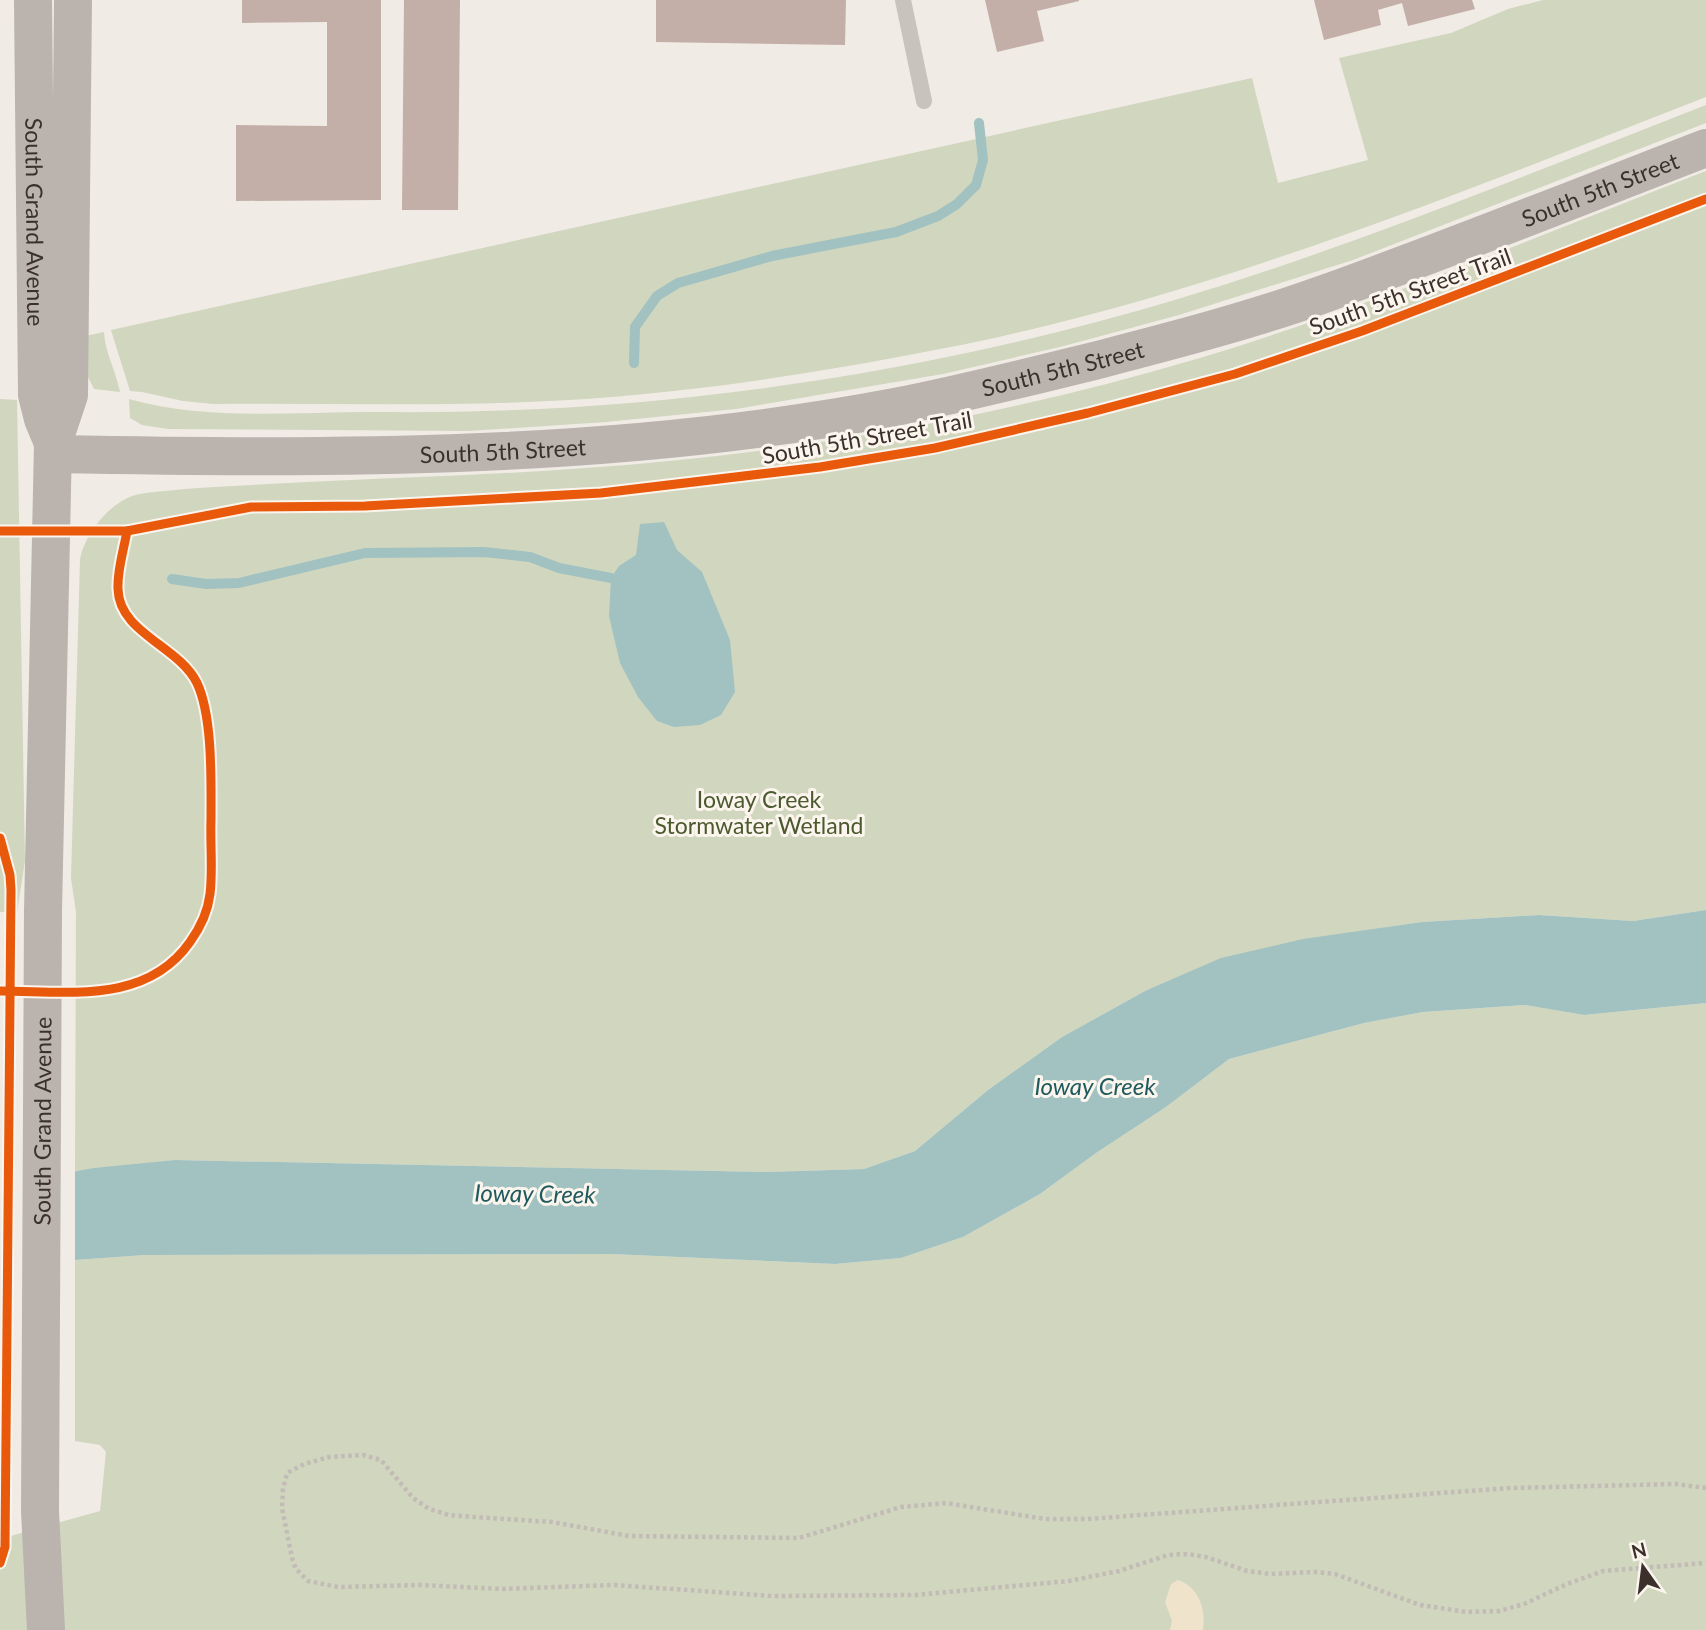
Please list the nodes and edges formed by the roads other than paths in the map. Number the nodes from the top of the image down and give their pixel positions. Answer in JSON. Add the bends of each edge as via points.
{"nodes":[{"id":1,"x":33,"y":0,"type":"edge"},
{"id":2,"x":73,"y":0,"type":"edge"},
{"id":3,"x":903,"y":0,"type":"edge"},
{"id":4,"x":924,"y":101,"type":"dead end"},
{"id":5,"x":1706,"y":148,"type":"edge"},
{"id":6,"x":53,"y":448,"type":"junction"},
{"id":7,"x":46,"y":1630,"type":"edge"}],
"edges":[{"from":1,"to":6,"type":"street","name":"South Grand Avenue","via":[[37,395]]},
{"from":2,"to":6,"type":"street","name":"South Grand Avenue","via":[[69,394]]},
{"from":3,"to":4,"type":"lane"},
{"from":5,"to":6,"type":"street","name":"South 5th Street","via":[[1321,295],[1176,340],[893,407],[691,437],[483,453],[225,458]]},
{"from":6,"to":7,"type":"street","name":"South Grand Avenue","via":[[43,912],[40,1511]]}]}
